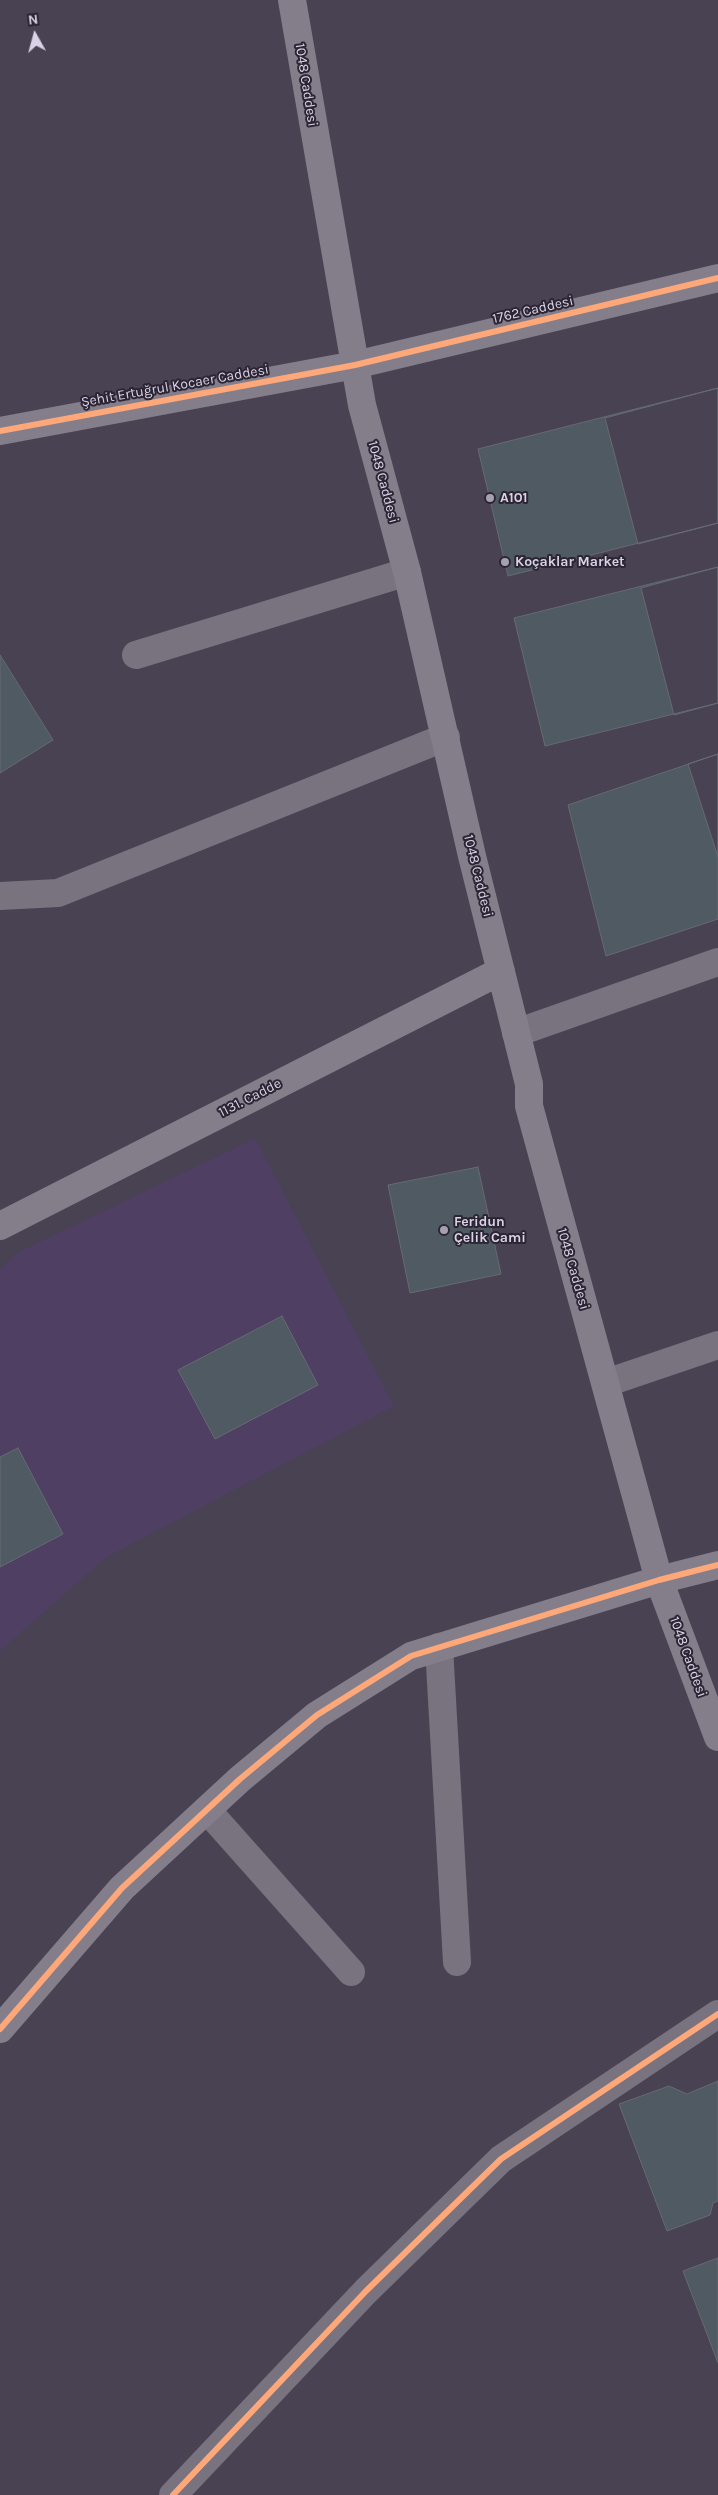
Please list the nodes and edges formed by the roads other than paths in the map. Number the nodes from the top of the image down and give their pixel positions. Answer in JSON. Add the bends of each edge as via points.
{"nodes":[{"id":1,"x":292,"y":0,"type":"edge"},
{"id":2,"x":718,"y":278,"type":"edge"},
{"id":3,"x":355,"y":366,"type":"junction"},
{"id":4,"x":0,"y":430,"type":"edge"},
{"id":5,"x":407,"y":572,"type":"junction"},
{"id":6,"x":136,"y":656,"type":"dead end"},
{"id":7,"x":446,"y":737,"type":"junction"},
{"id":8,"x":0,"y":896,"type":"edge"},
{"id":9,"x":718,"y":962,"type":"edge"},
{"id":10,"x":501,"y":971,"type":"junction"},
{"id":11,"x":516,"y":1033,"type":"junction"},
{"id":12,"x":0,"y":1226,"type":"edge"},
{"id":13,"x":718,"y":1346,"type":"edge"},
{"id":14,"x":606,"y":1383,"type":"junction"},
{"id":15,"x":718,"y":1565,"type":"edge"},
{"id":16,"x":659,"y":1580,"type":"junction"},
{"id":17,"x":439,"y":1647,"type":"junction"},
{"id":18,"x":718,"y":1737,"type":"edge"},
{"id":19,"x":206,"y":1810,"type":"junction"},
{"id":20,"x":457,"y":1962,"type":"dead end"},
{"id":21,"x":351,"y":1972,"type":"dead end"},
{"id":22,"x":718,"y":2014,"type":"edge"},
{"id":23,"x":0,"y":2029,"type":"edge"},
{"id":24,"x":173,"y":2495,"type":"edge"}],
"edges":[{"from":1,"to":3,"type":"street","name":"1048 Caddesi"},
{"from":2,"to":3,"type":"street","name":"1762 Caddesi"},
{"from":3,"to":4,"type":"street","name":"Şehit Ertuğrul Kocaer Caddesi"},
{"from":3,"to":5,"type":"street","name":"1048 Caddesi","via":[[362,405]]},
{"from":5,"to":6,"type":"street"},
{"from":5,"to":7,"type":"street","name":"1048 Caddesi"},
{"from":7,"to":8,"type":"street","via":[[58,893]]},
{"from":7,"to":10,"type":"street","name":"1048 Caddesi"},
{"from":9,"to":11,"type":"street"},
{"from":10,"to":11,"type":"street","name":"1048 Caddesi"},
{"from":10,"to":12,"type":"street","name":"1131. Cadde"},
{"from":11,"to":14,"type":"street","name":"1048 Caddesi","via":[[529,1084],[529,1106]]},
{"from":13,"to":14,"type":"street"},
{"from":14,"to":16,"type":"street","name":"1048 Caddesi"},
{"from":15,"to":16,"type":"street"},
{"from":16,"to":17,"type":"street"},
{"from":16,"to":18,"type":"street","name":"1048 Caddesi"},
{"from":17,"to":19,"type":"street","via":[[411,1656],[317,1715]]},
{"from":17,"to":20,"type":"street"},
{"from":19,"to":21,"type":"street"},
{"from":19,"to":23,"type":"street","via":[[122,1888]]},
{"from":22,"to":24,"type":"street","via":[[501,2159],[366,2291]]}]}
